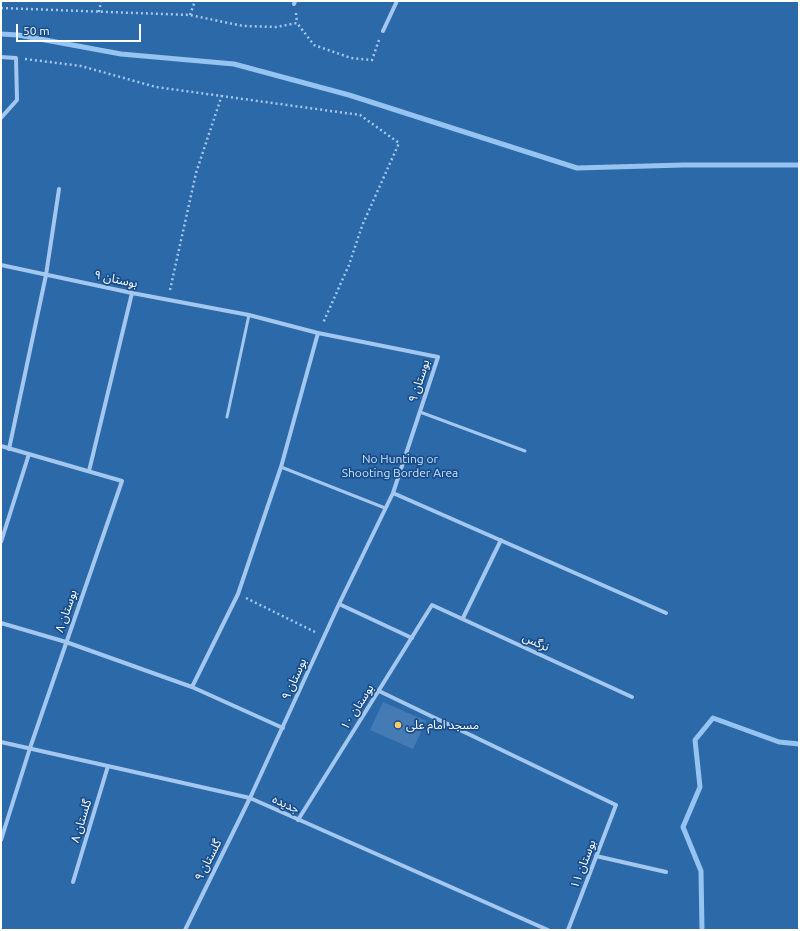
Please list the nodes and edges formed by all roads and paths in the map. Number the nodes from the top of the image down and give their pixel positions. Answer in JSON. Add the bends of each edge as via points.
{"nodes":[{"id":1,"x":101,"y":1,"type":"edge"},
{"id":2,"x":195,"y":1,"type":"edge"},
{"id":3,"x":397,"y":1,"type":"edge"},
{"id":4,"x":1,"y":8,"type":"edge"},
{"id":5,"x":99,"y":12,"type":"junction"},
{"id":6,"x":190,"y":15,"type":"junction"},
{"id":7,"x":383,"y":31,"type":"joint"},
{"id":8,"x":1,"y":57,"type":"edge"},
{"id":9,"x":16,"y":58,"type":"junction"},
{"id":10,"x":222,"y":95,"type":"junction"},
{"id":11,"x":1,"y":118,"type":"edge"},
{"id":12,"x":59,"y":189,"type":"dead end"},
{"id":13,"x":1,"y":265,"type":"edge"},
{"id":14,"x":46,"y":275,"type":"junction"},
{"id":15,"x":132,"y":293,"type":"junction"},
{"id":16,"x":168,"y":300,"type":"junction"},
{"id":17,"x":249,"y":315,"type":"junction"},
{"id":18,"x":318,"y":333,"type":"junction"},
{"id":19,"x":420,"y":412,"type":"junction"},
{"id":20,"x":227,"y":417,"type":"dead end"},
{"id":21,"x":1,"y":446,"type":"edge"},
{"id":22,"x":9,"y":449,"type":"junction"},
{"id":23,"x":525,"y":451,"type":"dead end"},
{"id":24,"x":28,"y":454,"type":"junction"},
{"id":25,"x":282,"y":467,"type":"junction"},
{"id":26,"x":89,"y":471,"type":"junction"},
{"id":27,"x":393,"y":493,"type":"junction"},
{"id":28,"x":385,"y":508,"type":"junction"},
{"id":29,"x":501,"y":540,"type":"junction"},
{"id":30,"x":1,"y":542,"type":"edge"},
{"id":31,"x":238,"y":594,"type":"junction"},
{"id":32,"x":339,"y":604,"type":"junction"},
{"id":33,"x":432,"y":605,"type":"joint"},
{"id":34,"x":666,"y":614,"type":"dead end"},
{"id":35,"x":463,"y":618,"type":"junction"},
{"id":36,"x":1,"y":623,"type":"edge"},
{"id":37,"x":324,"y":637,"type":"junction"},
{"id":38,"x":412,"y":638,"type":"junction"},
{"id":39,"x":66,"y":642,"type":"junction"},
{"id":40,"x":192,"y":687,"type":"junction"},
{"id":41,"x":379,"y":691,"type":"junction"},
{"id":42,"x":632,"y":697,"type":"dead end"},
{"id":43,"x":283,"y":728,"type":"junction"},
{"id":44,"x":1,"y":742,"type":"edge"},
{"id":45,"x":30,"y":748,"type":"junction"},
{"id":46,"x":108,"y":766,"type":"junction"},
{"id":47,"x":250,"y":798,"type":"junction"},
{"id":48,"x":298,"y":820,"type":"junction"},
{"id":49,"x":1,"y":840,"type":"edge"},
{"id":50,"x":596,"y":856,"type":"junction"},
{"id":51,"x":666,"y":872,"type":"dead end"},
{"id":52,"x":73,"y":882,"type":"dead end"},
{"id":53,"x":184,"y":930,"type":"edge"},
{"id":54,"x":548,"y":930,"type":"edge"},
{"id":55,"x":568,"y":930,"type":"edge"}],
"edges":[{"from":1,"to":5,"type":"path"},
{"from":2,"to":6,"type":"path"},
{"from":3,"to":7,"type":"street"},
{"from":4,"to":5,"type":"path"},
{"from":5,"to":6,"type":"path"},
{"from":6,"to":7,"type":"path","via":[[243,26],[276,27],[297,23],[314,45],[351,58],[372,60]]},
{"from":8,"to":9,"type":"street"},
{"from":9,"to":10,"type":"path","via":[[81,66],[156,87]]},
{"from":9,"to":11,"type":"street","via":[[17,100]]},
{"from":10,"to":16,"type":"path","via":[[196,173]]},
{"from":10,"to":18,"type":"path","via":[[360,115],[399,143]]},
{"from":12,"to":14,"type":"street"},
{"from":13,"to":14,"type":"street","name":"بوستان ۹"},
{"from":14,"to":15,"type":"street","name":"بوستان ۹"},
{"from":14,"to":22,"type":"street"},
{"from":15,"to":16,"type":"street","name":"بوستان ۹"},
{"from":15,"to":26,"type":"street"},
{"from":16,"to":17,"type":"street","name":"بوستان ۹"},
{"from":17,"to":18,"type":"street","name":"بوستان ۹"},
{"from":17,"to":20,"type":"lane"},
{"from":18,"to":19,"type":"street","name":"بوستان ۹","via":[[438,357]]},
{"from":18,"to":25,"type":"street"},
{"from":19,"to":23,"type":"lane"},
{"from":19,"to":27,"type":"street","name":"بوستان ۹"},
{"from":21,"to":22,"type":"street"},
{"from":22,"to":24,"type":"street"},
{"from":24,"to":26,"type":"street"},
{"from":24,"to":30,"type":"street"},
{"from":25,"to":28,"type":"lane"},
{"from":25,"to":31,"type":"street"},
{"from":26,"to":39,"type":"street","name":"بوستان ۸","via":[[122,480]]},
{"from":27,"to":28,"type":"street","name":"بوستان ۹"},
{"from":27,"to":29,"type":"street"},
{"from":28,"to":32,"type":"street","name":"بوستان ۹"},
{"from":29,"to":34,"type":"street"},
{"from":29,"to":35,"type":"street"},
{"from":31,"to":37,"type":"path"},
{"from":31,"to":40,"type":"street"},
{"from":32,"to":37,"type":"street","name":"بوستان ۹"},
{"from":32,"to":38,"type":"street"},
{"from":33,"to":35,"type":"street","name":"نرگس"},
{"from":33,"to":38,"type":"street","name":"بوستان ۱۰"},
{"from":35,"to":42,"type":"street","name":"نرگس"},
{"from":36,"to":39,"type":"street"},
{"from":37,"to":43,"type":"street","name":"بوستان ۹"},
{"from":38,"to":41,"type":"street","name":"بوستان ۱۰"},
{"from":39,"to":40,"type":"street"},
{"from":39,"to":45,"type":"street","name":"بوستان ۸"},
{"from":40,"to":43,"type":"street"},
{"from":41,"to":48,"type":"street","name":"بوستان ۱۰"},
{"from":41,"to":50,"type":"street","name":"بوستان ۱۱","via":[[616,805]]},
{"from":43,"to":47,"type":"street","name":"بوستان ۹"},
{"from":44,"to":45,"type":"street","name":"جدیده"},
{"from":45,"to":46,"type":"street","name":"جدیده"},
{"from":45,"to":49,"type":"street","name":"بوستان ۸"},
{"from":46,"to":47,"type":"street","name":"جدیده"},
{"from":46,"to":52,"type":"street","name":"گلستان ۸"},
{"from":47,"to":48,"type":"street","name":"جدیده"},
{"from":47,"to":53,"type":"street","name":"گلستان ۹"},
{"from":48,"to":54,"type":"street","name":"جدیده"},
{"from":50,"to":51,"type":"street"},
{"from":50,"to":55,"type":"street","name":"بوستان ۱۱"}]}
